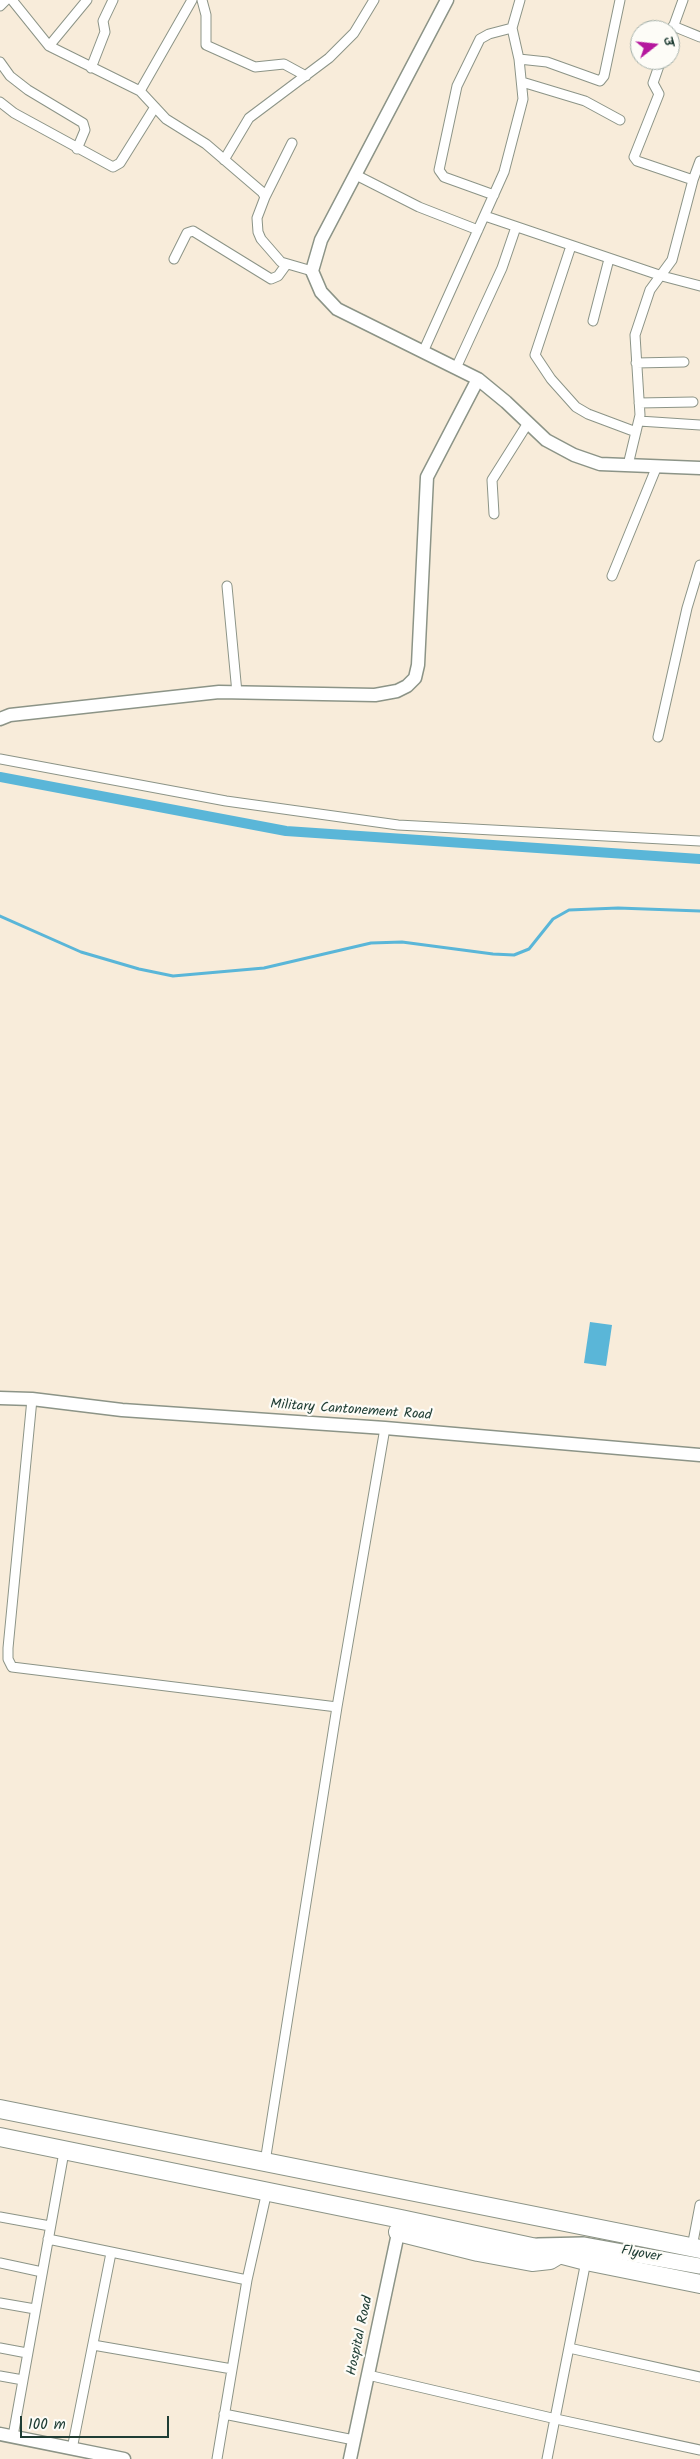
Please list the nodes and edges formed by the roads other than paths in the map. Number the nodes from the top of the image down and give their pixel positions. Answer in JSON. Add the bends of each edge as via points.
{"nodes":[{"id":1,"x":6,"y":0,"type":"edge"},
{"id":2,"x":12,"y":0,"type":"edge"},
{"id":3,"x":87,"y":0,"type":"edge"},
{"id":4,"x":112,"y":0,"type":"edge"},
{"id":5,"x":192,"y":0,"type":"edge"},
{"id":6,"x":202,"y":0,"type":"edge"},
{"id":7,"x":374,"y":0,"type":"edge"},
{"id":8,"x":447,"y":0,"type":"edge"},
{"id":9,"x":520,"y":0,"type":"edge"},
{"id":10,"x":620,"y":0,"type":"edge"},
{"id":11,"x":683,"y":0,"type":"edge"},
{"id":12,"x":0,"y":6,"type":"edge"},
{"id":13,"x":675,"y":20,"type":"edge"},
{"id":14,"x":512,"y":28,"type":"junction"},
{"id":15,"x":680,"y":29,"type":"edge"},
{"id":16,"x":700,"y":37,"type":"edge"},
{"id":17,"x":49,"y":46,"type":"junction"},
{"id":18,"x":519,"y":59,"type":"junction"},
{"id":19,"x":0,"y":62,"type":"edge"},
{"id":20,"x":90,"y":68,"type":"junction"},
{"id":21,"x":658,"y":70,"type":"edge"},
{"id":22,"x":306,"y":76,"type":"junction"},
{"id":23,"x":522,"y":82,"type":"junction"},
{"id":24,"x":140,"y":92,"type":"junction"},
{"id":25,"x":0,"y":102,"type":"edge"},
{"id":26,"x":155,"y":107,"type":"junction"},
{"id":27,"x":620,"y":120,"type":"dead end"},
{"id":28,"x":292,"y":143,"type":"dead end"},
{"id":29,"x":77,"y":149,"type":"junction"},
{"id":30,"x":224,"y":160,"type":"junction"},
{"id":31,"x":700,"y":161,"type":"edge"},
{"id":32,"x":356,"y":175,"type":"junction"},
{"id":33,"x":693,"y":180,"type":"junction"},
{"id":34,"x":494,"y":195,"type":"junction"},
{"id":35,"x":264,"y":198,"type":"junction"},
{"id":36,"x":485,"y":216,"type":"junction"},
{"id":37,"x":516,"y":227,"type":"junction"},
{"id":38,"x":478,"y":230,"type":"junction"},
{"id":39,"x":571,"y":246,"type":"junction"},
{"id":40,"x":174,"y":259,"type":"dead end"},
{"id":41,"x":609,"y":259,"type":"junction"},
{"id":42,"x":286,"y":265,"type":"junction"},
{"id":43,"x":312,"y":271,"type":"junction"},
{"id":44,"x":662,"y":276,"type":"junction"},
{"id":45,"x":700,"y":286,"type":"edge"},
{"id":46,"x":594,"y":321,"type":"dead end"},
{"id":47,"x":423,"y":352,"type":"junction"},
{"id":48,"x":684,"y":362,"type":"dead end"},
{"id":49,"x":636,"y":363,"type":"junction"},
{"id":50,"x":456,"y":368,"type":"junction"},
{"id":51,"x":478,"y":379,"type":"junction"},
{"id":52,"x":639,"y":402,"type":"junction"},
{"id":53,"x":693,"y":402,"type":"dead end"},
{"id":54,"x":639,"y":421,"type":"junction"},
{"id":55,"x":528,"y":423,"type":"junction"},
{"id":56,"x":700,"y":425,"type":"edge"},
{"id":57,"x":636,"y":432,"type":"junction"},
{"id":58,"x":628,"y":465,"type":"junction"},
{"id":59,"x":656,"y":466,"type":"junction"},
{"id":60,"x":700,"y":468,"type":"edge"},
{"id":61,"x":494,"y":514,"type":"dead end"},
{"id":62,"x":700,"y":565,"type":"edge"},
{"id":63,"x":612,"y":576,"type":"dead end"},
{"id":64,"x":227,"y":586,"type":"dead end"},
{"id":65,"x":238,"y":693,"type":"junction"},
{"id":66,"x":0,"y":719,"type":"edge"},
{"id":67,"x":658,"y":737,"type":"dead end"},
{"id":68,"x":0,"y":759,"type":"edge"},
{"id":69,"x":700,"y":842,"type":"edge"},
{"id":70,"x":0,"y":1398,"type":"edge"},
{"id":71,"x":32,"y":1399,"type":"junction"},
{"id":72,"x":385,"y":1428,"type":"junction"},
{"id":73,"x":700,"y":1455,"type":"edge"},
{"id":74,"x":337,"y":1707,"type":"junction"},
{"id":75,"x":0,"y":2109,"type":"edge"},
{"id":76,"x":0,"y":2138,"type":"edge"},
{"id":77,"x":64,"y":2152,"type":"junction"},
{"id":78,"x":265,"y":2162,"type":"junction"},
{"id":79,"x":267,"y":2191,"type":"junction"},
{"id":80,"x":700,"y":2204,"type":"edge"},
{"id":81,"x":0,"y":2217,"type":"edge"},
{"id":82,"x":50,"y":2226,"type":"junction"},
{"id":83,"x":400,"y":2226,"type":"junction"},
{"id":84,"x":48,"y":2239,"type":"junction"},
{"id":85,"x":532,"y":2247,"type":"junction"},
{"id":86,"x":696,"y":2248,"type":"edge"},
{"id":87,"x":111,"y":2253,"type":"junction"},
{"id":88,"x":584,"y":2253,"type":"junction"},
{"id":89,"x":560,"y":2254,"type":"junction"},
{"id":90,"x":0,"y":2263,"type":"edge"},
{"id":91,"x":700,"y":2266,"type":"edge"},
{"id":92,"x":42,"y":2272,"type":"junction"},
{"id":93,"x":247,"y":2280,"type":"junction"},
{"id":94,"x":700,"y":2284,"type":"edge"},
{"id":95,"x":0,"y":2303,"type":"edge"},
{"id":96,"x":35,"y":2309,"type":"junction"},
{"id":97,"x":93,"y":2344,"type":"junction"},
{"id":98,"x":0,"y":2348,"type":"edge"},
{"id":99,"x":569,"y":2348,"type":"junction"},
{"id":100,"x":27,"y":2353,"type":"junction"},
{"id":101,"x":232,"y":2369,"type":"junction"},
{"id":102,"x":368,"y":2375,"type":"junction"},
{"id":103,"x":0,"y":2376,"type":"edge"},
{"id":104,"x":700,"y":2377,"type":"edge"},
{"id":105,"x":23,"y":2380,"type":"junction"},
{"id":106,"x":224,"y":2414,"type":"junction"},
{"id":107,"x":556,"y":2419,"type":"junction"},
{"id":108,"x":6,"y":2435,"type":"edge"},
{"id":109,"x":354,"y":2440,"type":"junction"},
{"id":110,"x":72,"y":2450,"type":"junction"},
{"id":111,"x":700,"y":2450,"type":"edge"},
{"id":112,"x":124,"y":2459,"type":"edge"},
{"id":113,"x":217,"y":2459,"type":"edge"},
{"id":114,"x":350,"y":2459,"type":"edge"},
{"id":115,"x":547,"y":2459,"type":"edge"}],
"edges":[{"from":1,"to":12,"type":"street"},
{"from":2,"to":17,"type":"street"},
{"from":3,"to":17,"type":"street"},
{"from":4,"to":20,"type":"street","via":[[103,21],[105,32]]},
{"from":5,"to":24,"type":"street"},
{"from":6,"to":22,"type":"street","via":[[206,15],[206,45],[255,67],[284,64]]},
{"from":7,"to":22,"type":"street","via":[[354,33]]},
{"from":8,"to":32,"type":"main road"},
{"from":9,"to":14,"type":"street"},
{"from":10,"to":18,"type":"street","via":[[604,76],[600,80],[547,62]]},
{"from":11,"to":13,"type":"street"},
{"from":14,"to":18,"type":"street"},
{"from":14,"to":34,"type":"street","via":[[480,39],[457,86],[439,170],[444,177]]},
{"from":15,"to":16,"type":"street"},
{"from":17,"to":20,"type":"street"},
{"from":18,"to":23,"type":"street"},
{"from":19,"to":29,"type":"street","via":[[10,76],[28,90],[83,124],[85,130]]},
{"from":20,"to":24,"type":"street"},
{"from":21,"to":33,"type":"street","via":[[653,83],[659,94],[634,157],[637,161]]},
{"from":22,"to":30,"type":"street","via":[[249,118]]},
{"from":23,"to":27,"type":"street","via":[[585,101]]},
{"from":23,"to":34,"type":"street","via":[[522,106],[504,172]]},
{"from":24,"to":26,"type":"street"},
{"from":25,"to":29,"type":"street"},
{"from":26,"to":29,"type":"street","via":[[116,166],[107,166]]},
{"from":26,"to":30,"type":"street","via":[[166,119],[206,144]]},
{"from":28,"to":35,"type":"street"},
{"from":30,"to":35,"type":"street","via":[[262,192]]},
{"from":31,"to":33,"type":"street"},
{"from":32,"to":38,"type":"street","via":[[419,207]]},
{"from":32,"to":43,"type":"main road","via":[[321,240]]},
{"from":33,"to":44,"type":"street","via":[[672,260]]},
{"from":34,"to":36,"type":"street"},
{"from":35,"to":42,"type":"street","via":[[257,218],[258,232]]},
{"from":36,"to":37,"type":"street"},
{"from":36,"to":38,"type":"street"},
{"from":37,"to":39,"type":"street"},
{"from":37,"to":50,"type":"street","via":[[502,268]]},
{"from":38,"to":47,"type":"street"},
{"from":39,"to":41,"type":"street"},
{"from":39,"to":57,"type":"street","via":[[535,354],[576,407]]},
{"from":40,"to":42,"type":"street","via":[[186,233],[193,231],[271,279],[278,276]]},
{"from":41,"to":44,"type":"street"},
{"from":41,"to":46,"type":"street"},
{"from":42,"to":43,"type":"street"},
{"from":43,"to":47,"type":"main road","via":[[321,292],[337,310]]},
{"from":44,"to":45,"type":"street"},
{"from":44,"to":49,"type":"street","via":[[650,290],[635,335]]},
{"from":47,"to":50,"type":"main road"},
{"from":48,"to":49,"type":"street"},
{"from":49,"to":52,"type":"street"},
{"from":50,"to":51,"type":"main road"},
{"from":51,"to":55,"type":"main road"},
{"from":51,"to":65,"type":"main road","via":[[427,477],[415,678],[397,691],[375,695]]},
{"from":52,"to":53,"type":"street"},
{"from":52,"to":54,"type":"street"},
{"from":54,"to":56,"type":"street"},
{"from":54,"to":57,"type":"street"},
{"from":55,"to":58,"type":"main road","via":[[546,440],[574,455],[600,464]]},
{"from":55,"to":61,"type":"street","via":[[492,480]]},
{"from":57,"to":58,"type":"street"},
{"from":58,"to":59,"type":"main road"},
{"from":59,"to":60,"type":"main road"},
{"from":59,"to":63,"type":"street"},
{"from":62,"to":67,"type":"street"},
{"from":64,"to":65,"type":"street"},
{"from":65,"to":66,"type":"main road","via":[[219,692],[10,715]]},
{"from":68,"to":69,"type":"street","via":[[226,801],[398,825]]},
{"from":70,"to":71,"type":"main road","name":"Military Cantonement Road"},
{"from":71,"to":72,"type":"main road","name":"Military Cantonement Road","via":[[122,1410]]},
{"from":71,"to":74,"type":"street","via":[[8,1648],[12,1668]]},
{"from":72,"to":73,"type":"main road","name":"Military Cantonement Road"},
{"from":72,"to":74,"type":"street"},
{"from":74,"to":78,"type":"street"},
{"from":75,"to":78,"type":"highway"},
{"from":76,"to":77,"type":"highway"},
{"from":77,"to":79,"type":"highway"},
{"from":77,"to":82,"type":"street"},
{"from":78,"to":86,"type":"highway"},
{"from":79,"to":83,"type":"highway"},
{"from":79,"to":93,"type":"street"},
{"from":80,"to":86,"type":"street"},
{"from":81,"to":82,"type":"street"},
{"from":82,"to":84,"type":"street"},
{"from":83,"to":85,"type":"highway"},
{"from":83,"to":89,"type":"highway","via":[[478,2252],[532,2262],[550,2260]]},
{"from":83,"to":102,"type":"main road","name":"Hospital Road"},
{"from":84,"to":87,"type":"street"},
{"from":84,"to":92,"type":"street"},
{"from":85,"to":88,"type":"main road","name":"Flyover","via":[[563,2244]]},
{"from":85,"to":89,"type":"highway"},
{"from":87,"to":93,"type":"street"},
{"from":87,"to":97,"type":"street"},
{"from":88,"to":89,"type":"highway"},
{"from":88,"to":91,"type":"main road","name":"Flyover"},
{"from":88,"to":94,"type":"highway"},
{"from":88,"to":99,"type":"street"},
{"from":90,"to":92,"type":"street"},
{"from":92,"to":96,"type":"street"},
{"from":93,"to":101,"type":"street"},
{"from":95,"to":96,"type":"street"},
{"from":96,"to":100,"type":"street"},
{"from":97,"to":101,"type":"street"},
{"from":97,"to":110,"type":"street"},
{"from":98,"to":100,"type":"street"},
{"from":99,"to":104,"type":"street"},
{"from":99,"to":107,"type":"street"},
{"from":100,"to":105,"type":"street"},
{"from":101,"to":106,"type":"street"},
{"from":102,"to":107,"type":"street"},
{"from":102,"to":109,"type":"main road","name":"Hospital Road"},
{"from":103,"to":105,"type":"street"},
{"from":105,"to":108,"type":"street"},
{"from":106,"to":109,"type":"street"},
{"from":106,"to":113,"type":"street"},
{"from":107,"to":111,"type":"street"},
{"from":107,"to":115,"type":"street"},
{"from":108,"to":110,"type":"main road"},
{"from":109,"to":114,"type":"main road","name":"Hospital Road"},
{"from":110,"to":112,"type":"main road"}]}
